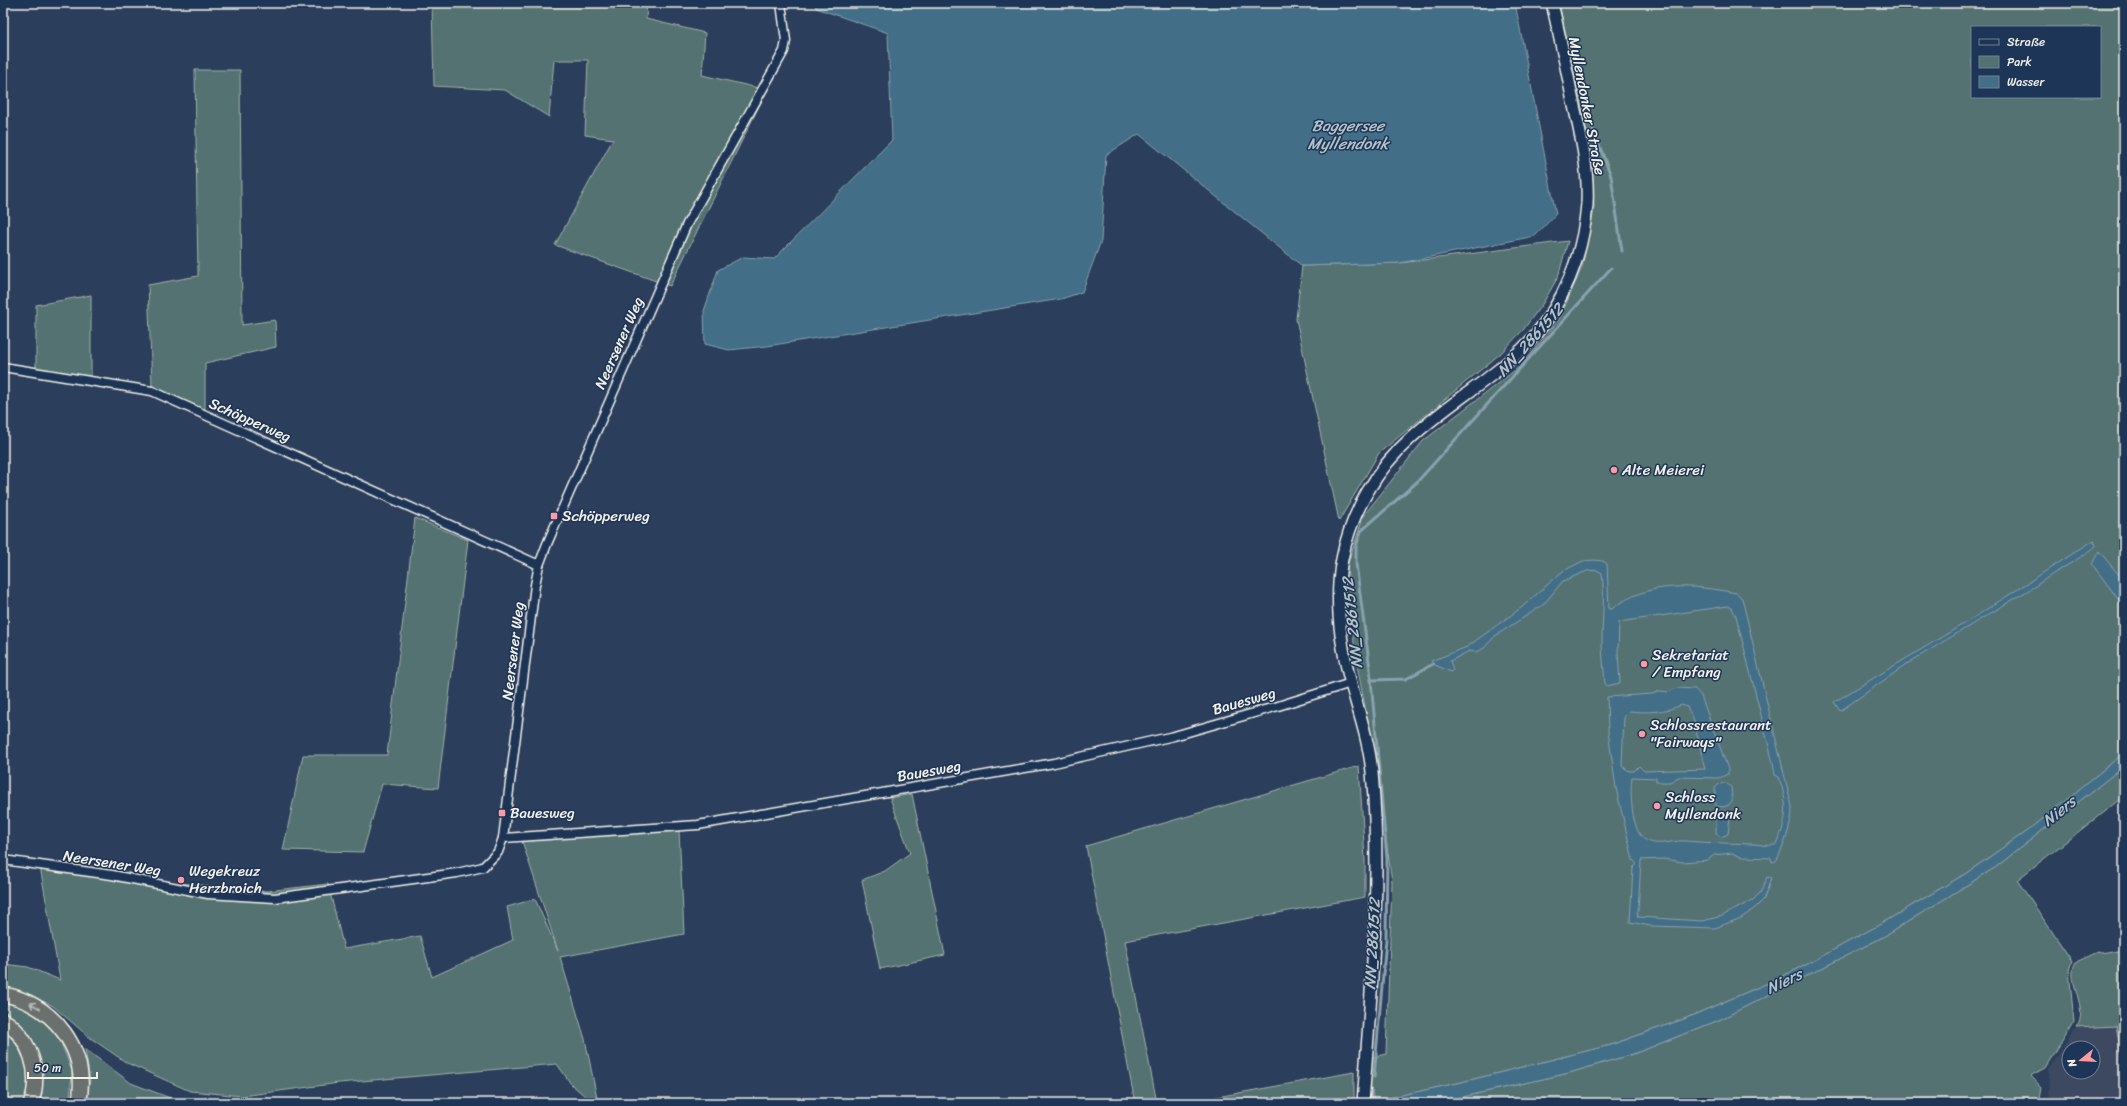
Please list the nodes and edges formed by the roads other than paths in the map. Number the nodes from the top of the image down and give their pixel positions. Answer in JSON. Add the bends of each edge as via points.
{"nodes":[{"id":1,"x":780,"y":3,"type":"edge"},
{"id":2,"x":1552,"y":3,"type":"edge"},
{"id":3,"x":3,"y":367,"type":"edge"},
{"id":4,"x":539,"y":565,"type":"junction"},
{"id":5,"x":1351,"y":683,"type":"junction"},
{"id":6,"x":503,"y":838,"type":"junction"},
{"id":7,"x":3,"y":860,"type":"edge"},
{"id":8,"x":3,"y":994,"type":"edge"},
{"id":9,"x":3,"y":1020,"type":"edge"},
{"id":10,"x":1363,"y":1100,"type":"edge"},
{"id":11,"x":31,"y":1103,"type":"edge"},
{"id":12,"x":79,"y":1103,"type":"edge"}],
"edges":[{"from":1,"to":4,"type":"street","name":"Neersener Weg","via":[[786,41],[784,51],[687,224]]},
{"from":2,"to":5,"type":"street","name":"Myllendonker Straße","via":[[1586,174],[1585,220],[1578,256],[1561,297],[1533,337],[1502,367],[1412,436],[1392,457],[1366,494],[1348,534],[1340,575],[1338,620]]},
{"from":3,"to":4,"type":"street","name":"Schöpperweg","via":[[152,391]]},
{"from":4,"to":6,"type":"street","name":"Neersener Weg"},
{"from":5,"to":6,"type":"street","name":"Bauesweg","via":[[1174,736],[1054,763],[698,825]]},
{"from":5,"to":10,"type":"street","name":"Myllendonker Straße","via":[[1370,758],[1377,866],[1375,950]]},
{"from":6,"to":7,"type":"street","name":"Neersener Weg","via":[[498,852],[483,867],[457,873],[274,898],[208,894],[112,875]]},
{"from":12,"to":8,"type":"highway","one_way":true,"via":[[79,1063],[62,1028],[37,1007]]},
{"from":9,"to":11,"type":"highway","via":[[22,1038],[32,1058],[35,1080]]}]}
